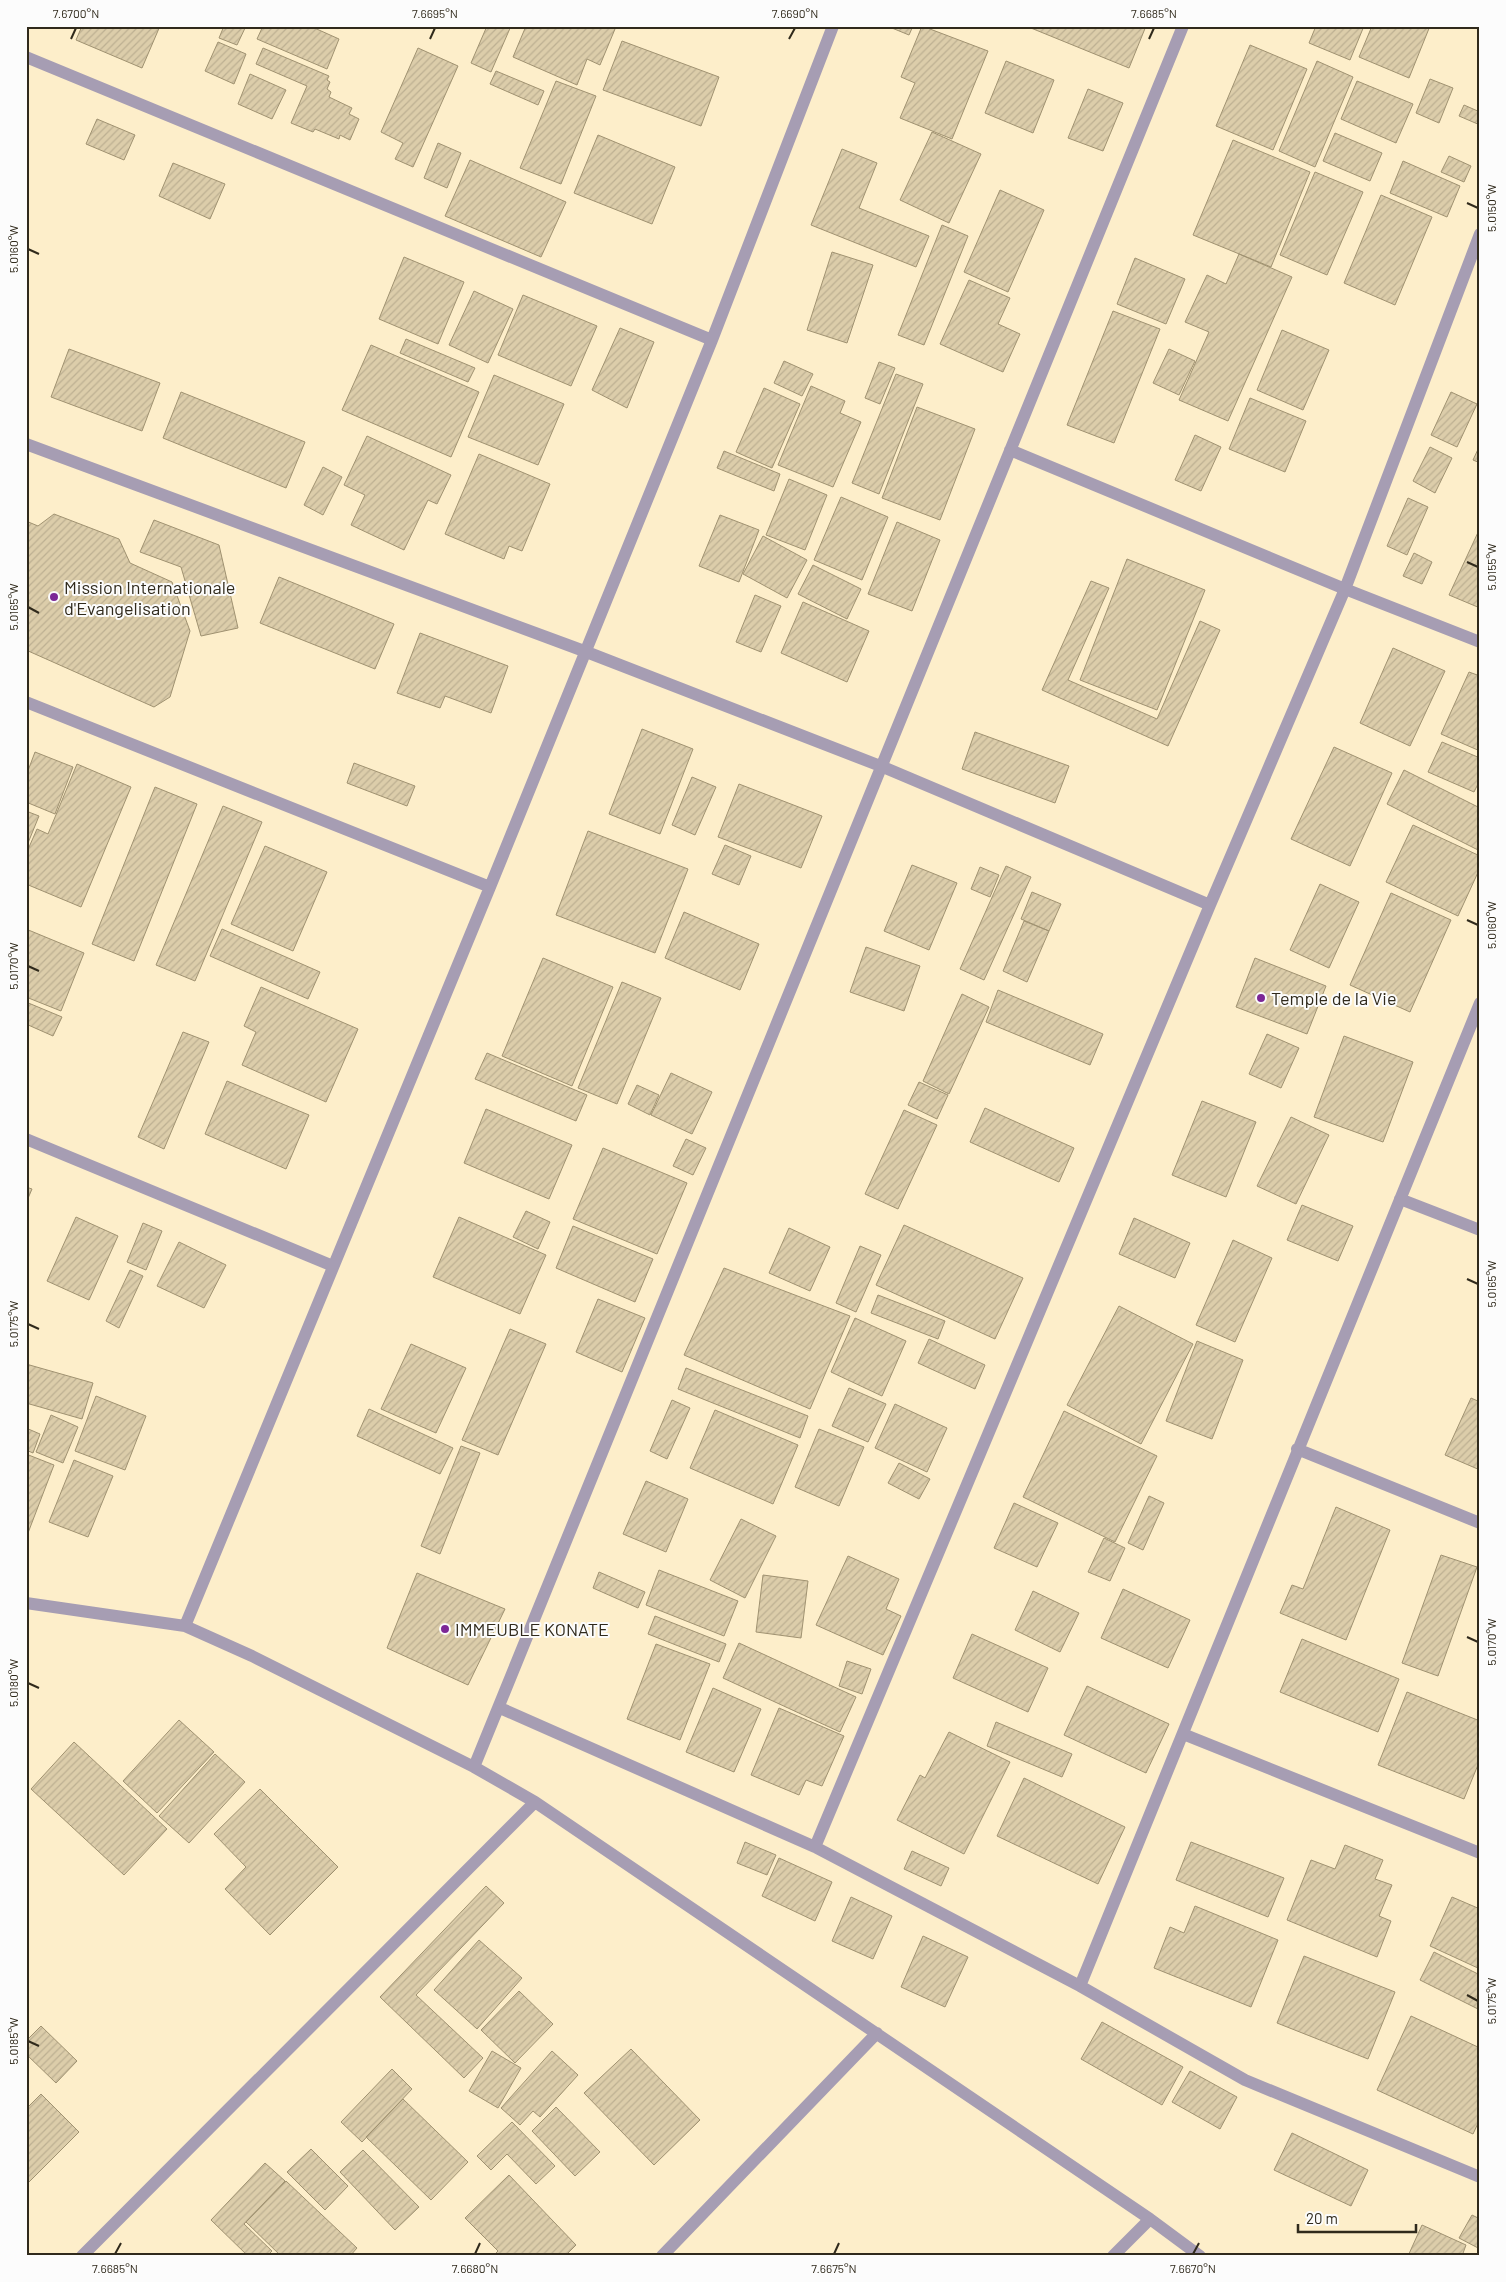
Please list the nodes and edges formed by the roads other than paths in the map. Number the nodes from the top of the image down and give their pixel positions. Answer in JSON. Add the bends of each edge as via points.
{"nodes":[{"id":1,"x":833,"y":26,"type":"edge"},
{"id":2,"x":1183,"y":26,"type":"edge"},
{"id":3,"x":26,"y":57,"type":"edge"},
{"id":4,"x":1480,"y":234,"type":"edge"},
{"id":5,"x":712,"y":340,"type":"junction"},
{"id":6,"x":26,"y":444,"type":"edge"},
{"id":7,"x":1010,"y":450,"type":"junction"},
{"id":8,"x":1345,"y":589,"type":"junction"},
{"id":9,"x":1480,"y":642,"type":"edge"},
{"id":10,"x":584,"y":651,"type":"junction"},
{"id":11,"x":26,"y":702,"type":"edge"},
{"id":12,"x":883,"y":767,"type":"junction"},
{"id":13,"x":490,"y":887,"type":"junction"},
{"id":14,"x":1210,"y":905,"type":"junction"},
{"id":15,"x":1480,"y":1003,"type":"edge"},
{"id":16,"x":26,"y":1139,"type":"edge"},
{"id":17,"x":1400,"y":1199,"type":"junction"},
{"id":18,"x":1480,"y":1230,"type":"edge"},
{"id":19,"x":333,"y":1266,"type":"junction"},
{"id":20,"x":1297,"y":1449,"type":"junction"},
{"id":21,"x":1480,"y":1523,"type":"edge"},
{"id":22,"x":26,"y":1603,"type":"edge"},
{"id":23,"x":185,"y":1626,"type":"junction"},
{"id":24,"x":500,"y":1708,"type":"junction"},
{"id":25,"x":1183,"y":1734,"type":"junction"},
{"id":26,"x":474,"y":1768,"type":"junction"},
{"id":27,"x":535,"y":1802,"type":"junction"},
{"id":28,"x":815,"y":1848,"type":"junction"},
{"id":29,"x":1480,"y":1853,"type":"edge"},
{"id":30,"x":1080,"y":1986,"type":"junction"},
{"id":31,"x":877,"y":2033,"type":"junction"},
{"id":32,"x":1480,"y":2177,"type":"edge"},
{"id":33,"x":1150,"y":2219,"type":"junction"},
{"id":34,"x":82,"y":2256,"type":"edge"},
{"id":35,"x":662,"y":2256,"type":"edge"},
{"id":36,"x":1113,"y":2256,"type":"edge"},
{"id":37,"x":1200,"y":2256,"type":"edge"}],
"edges":[{"from":1,"to":5,"type":"street"},
{"from":2,"to":7,"type":"street"},
{"from":3,"to":5,"type":"street"},
{"from":4,"to":8,"type":"street"},
{"from":5,"to":10,"type":"street"},
{"from":6,"to":10,"type":"street"},
{"from":7,"to":8,"type":"street"},
{"from":7,"to":12,"type":"street"},
{"from":8,"to":9,"type":"street"},
{"from":8,"to":14,"type":"street"},
{"from":10,"to":12,"type":"street"},
{"from":10,"to":13,"type":"street"},
{"from":11,"to":13,"type":"street"},
{"from":12,"to":14,"type":"street"},
{"from":12,"to":24,"type":"street"},
{"from":13,"to":19,"type":"street"},
{"from":14,"to":28,"type":"street"},
{"from":15,"to":17,"type":"street"},
{"from":16,"to":19,"type":"street"},
{"from":17,"to":18,"type":"street"},
{"from":17,"to":20,"type":"street"},
{"from":19,"to":23,"type":"street"},
{"from":20,"to":21,"type":"street"},
{"from":20,"to":25,"type":"street"},
{"from":22,"to":23,"type":"street"},
{"from":23,"to":26,"type":"street","via":[[252,1656]]},
{"from":24,"to":26,"type":"street"},
{"from":24,"to":28,"type":"street"},
{"from":25,"to":29,"type":"street"},
{"from":25,"to":30,"type":"street"},
{"from":26,"to":27,"type":"street"},
{"from":27,"to":31,"type":"street"},
{"from":27,"to":34,"type":"street"},
{"from":28,"to":30,"type":"street"},
{"from":30,"to":32,"type":"street","via":[[1245,2080]]},
{"from":31,"to":33,"type":"street"},
{"from":31,"to":35,"type":"street"},
{"from":33,"to":36,"type":"street"},
{"from":33,"to":37,"type":"street"}]}
